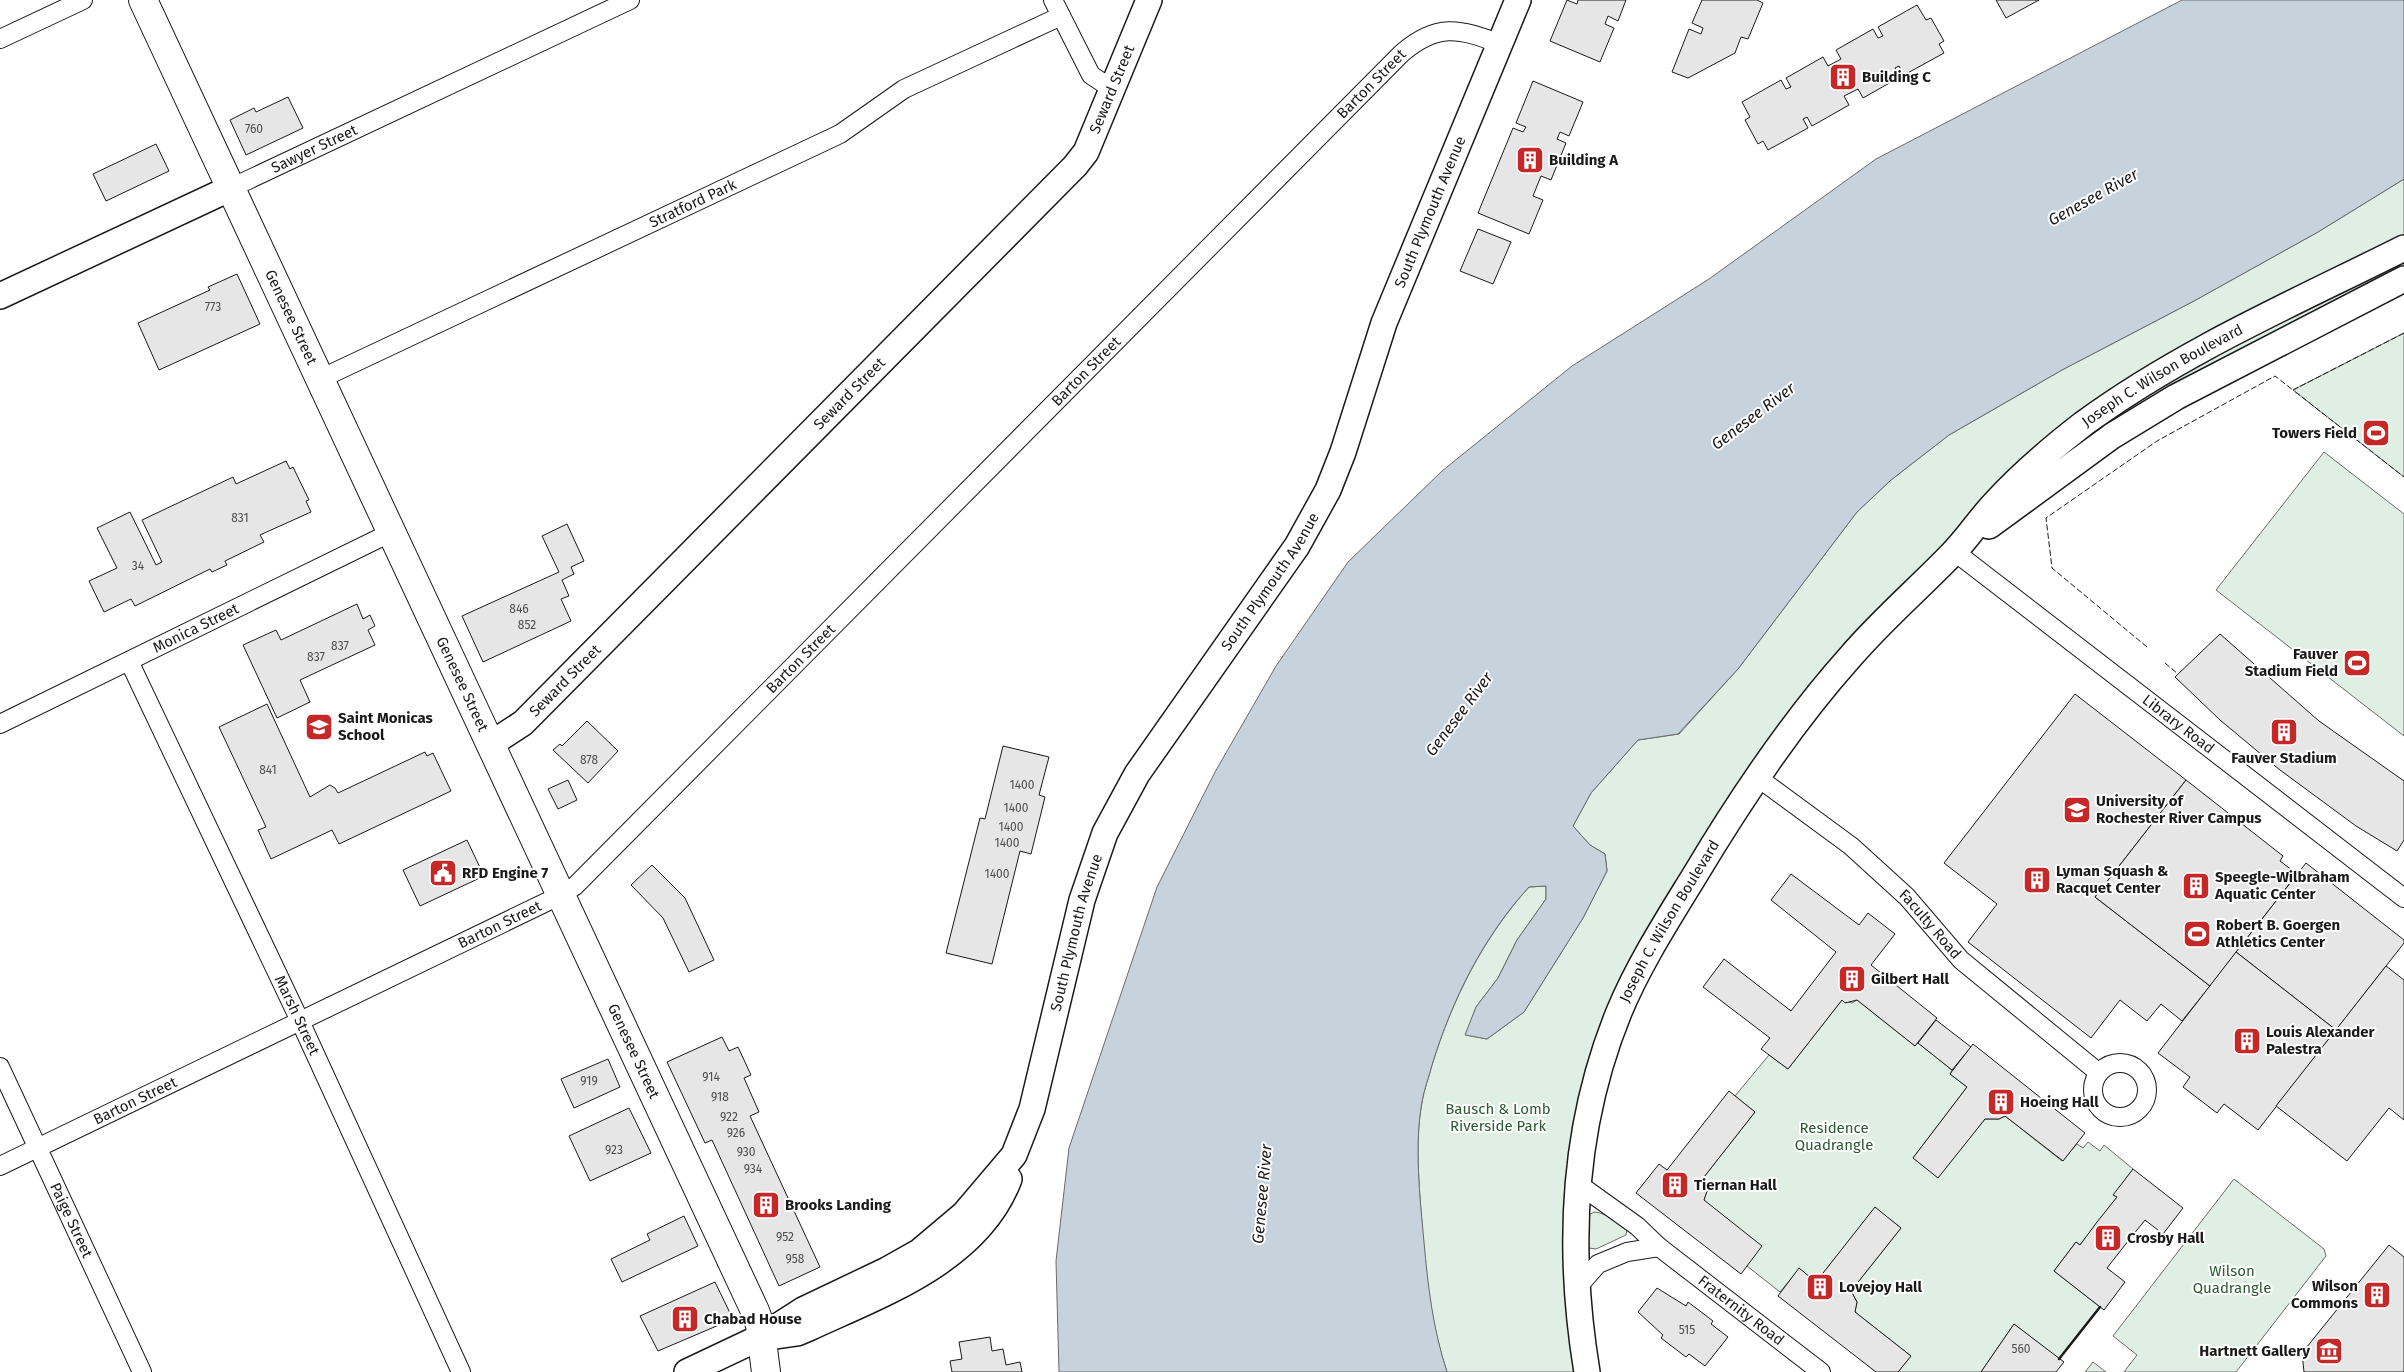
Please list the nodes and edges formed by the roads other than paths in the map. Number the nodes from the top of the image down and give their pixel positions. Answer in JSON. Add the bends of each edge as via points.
{"nodes":[{"id":1,"x":83,"y":0,"type":"edge"},
{"id":2,"x":143,"y":0,"type":"edge"},
{"id":3,"x":630,"y":0,"type":"edge"},
{"id":4,"x":1149,"y":0,"type":"edge"},
{"id":5,"x":1518,"y":0,"type":"edge"},
{"id":6,"x":1057,"y":8,"type":"edge"},
{"id":7,"x":0,"y":39,"type":"edge"},
{"id":8,"x":1500,"y":44,"type":"junction"},
{"id":9,"x":1112,"y":89,"type":"junction"},
{"id":10,"x":231,"y":188,"type":"junction"},
{"id":11,"x":2404,"y":248,"type":"edge"},
{"id":12,"x":2404,"y":279,"type":"edge"},
{"id":13,"x":0,"y":296,"type":"edge"},
{"id":14,"x":320,"y":380,"type":"junction"},
{"id":15,"x":392,"y":532,"type":"junction"},
{"id":16,"x":1955,"y":552,"type":"junction"},
{"id":17,"x":129,"y":661,"type":"junction"},
{"id":18,"x":0,"y":724,"type":"edge"},
{"id":19,"x":490,"y":744,"type":"junction"},
{"id":20,"x":1757,"y":777,"type":"junction"},
{"id":21,"x":561,"y":895,"type":"junction"},
{"id":22,"x":2404,"y":898,"type":"edge"},
{"id":23,"x":300,"y":1021,"type":"junction"},
{"id":24,"x":0,"y":1067,"type":"edge"},
{"id":25,"x":2099,"y":1073,"type":"dead end"},
{"id":26,"x":38,"y":1148,"type":"junction"},
{"id":27,"x":0,"y":1166,"type":"edge"},
{"id":28,"x":1577,"y":1183,"type":"junction"},
{"id":29,"x":1659,"y":1247,"type":"junction"},
{"id":30,"x":1576,"y":1289,"type":"junction"},
{"id":31,"x":761,"y":1337,"type":"junction"},
{"id":32,"x":142,"y":1372,"type":"edge"},
{"id":33,"x":461,"y":1372,"type":"edge"},
{"id":34,"x":687,"y":1372,"type":"edge"},
{"id":35,"x":766,"y":1372,"type":"edge"},
{"id":36,"x":1586,"y":1372,"type":"edge"},
{"id":37,"x":1822,"y":1372,"type":"edge"}],
"edges":[{"from":1,"to":7,"type":"street"},
{"from":2,"to":10,"type":"main road","name":"Genesee Street"},
{"from":3,"to":10,"type":"street","name":"Sawyer Street"},
{"from":4,"to":9,"type":"street","name":"Seward Street"},
{"from":5,"to":8,"type":"street","name":"South Plymouth Avenue"},
{"from":6,"to":9,"type":"street","via":[[1091,75]]},
{"from":6,"to":14,"type":"street","name":"Stratford Park","via":[[904,89],[840,134]]},
{"from":8,"to":21,"type":"street","name":"Barton Street","via":[[1468,32],[1448,30],[1424,37],[1402,53],[582,880]]},
{"from":8,"to":31,"type":"street","name":"South Plymouth Avenue","via":[[1384,323],[1344,452],[1322,503],[1276,577],[1137,774],[1105,833],[1082,900],[1032,1109],[1014,1155],[981,1196],[933,1242],[887,1270],[792,1316]]},
{"from":9,"to":19,"type":"street","name":"Seward Street","via":[[1086,152],[1075,166],[525,721]]},
{"from":10,"to":13,"type":"street","name":"Sawyer Street"},
{"from":10,"to":14,"type":"main road","name":"Genesee Street"},
{"from":11,"to":16,"type":"street","name":"Joseph C. Wilson Boulevard","via":[[2218,342],[2108,408],[2060,442],[2018,480]]},
{"from":12,"to":16,"type":"street","name":"Joseph C. Wilson Boulevard","via":[[2244,360],[2143,417],[2096,447]]},
{"from":14,"to":15,"type":"main road","name":"Genesee Street"},
{"from":15,"to":17,"type":"street","name":"Monica Street"},
{"from":15,"to":19,"type":"main road","name":"Genesee Street"},
{"from":16,"to":20,"type":"street","name":"Joseph C. Wilson Boulevard","via":[[1852,654],[1800,717]]},
{"from":16,"to":22,"type":"street","name":"Library Road"},
{"from":17,"to":18,"type":"street","name":"Monica Street"},
{"from":17,"to":23,"type":"street","name":"Marsh Street"},
{"from":19,"to":21,"type":"main road","name":"Genesee Street"},
{"from":20,"to":25,"type":"street","name":"Faculty Road","via":[[1851,846],[1907,896],[1961,960]]},
{"from":20,"to":28,"type":"street","name":"Joseph C. Wilson Boulevard","via":[[1672,912],[1619,1011],[1592,1096]]},
{"from":21,"to":23,"type":"street","name":"Barton Street"},
{"from":21,"to":31,"type":"main road","name":"Genesee Street","via":[[755,1310]]},
{"from":23,"to":26,"type":"street","name":"Barton Street"},
{"from":23,"to":33,"type":"street","name":"Marsh Street"},
{"from":24,"to":26,"type":"street","name":"Paige Street"},
{"from":26,"to":27,"type":"street","name":"Barton Street"},
{"from":26,"to":32,"type":"street","name":"Paige Street"},
{"from":28,"to":29,"type":"street","name":"Fraternity Road","via":[[1637,1226]]},
{"from":28,"to":30,"type":"street","name":"Joseph C. Wilson Boulevard","via":[[1574,1233]]},
{"from":29,"to":30,"type":"street","via":[[1627,1252],[1598,1264]]},
{"from":29,"to":37,"type":"street","name":"Fraternity Road"},
{"from":30,"to":36,"type":"street","name":"Joseph C. Wilson Boulevard"},
{"from":31,"to":34,"type":"street","name":"South Plymouth Avenue"},
{"from":31,"to":35,"type":"main road","name":"Genesee Street"}]}
